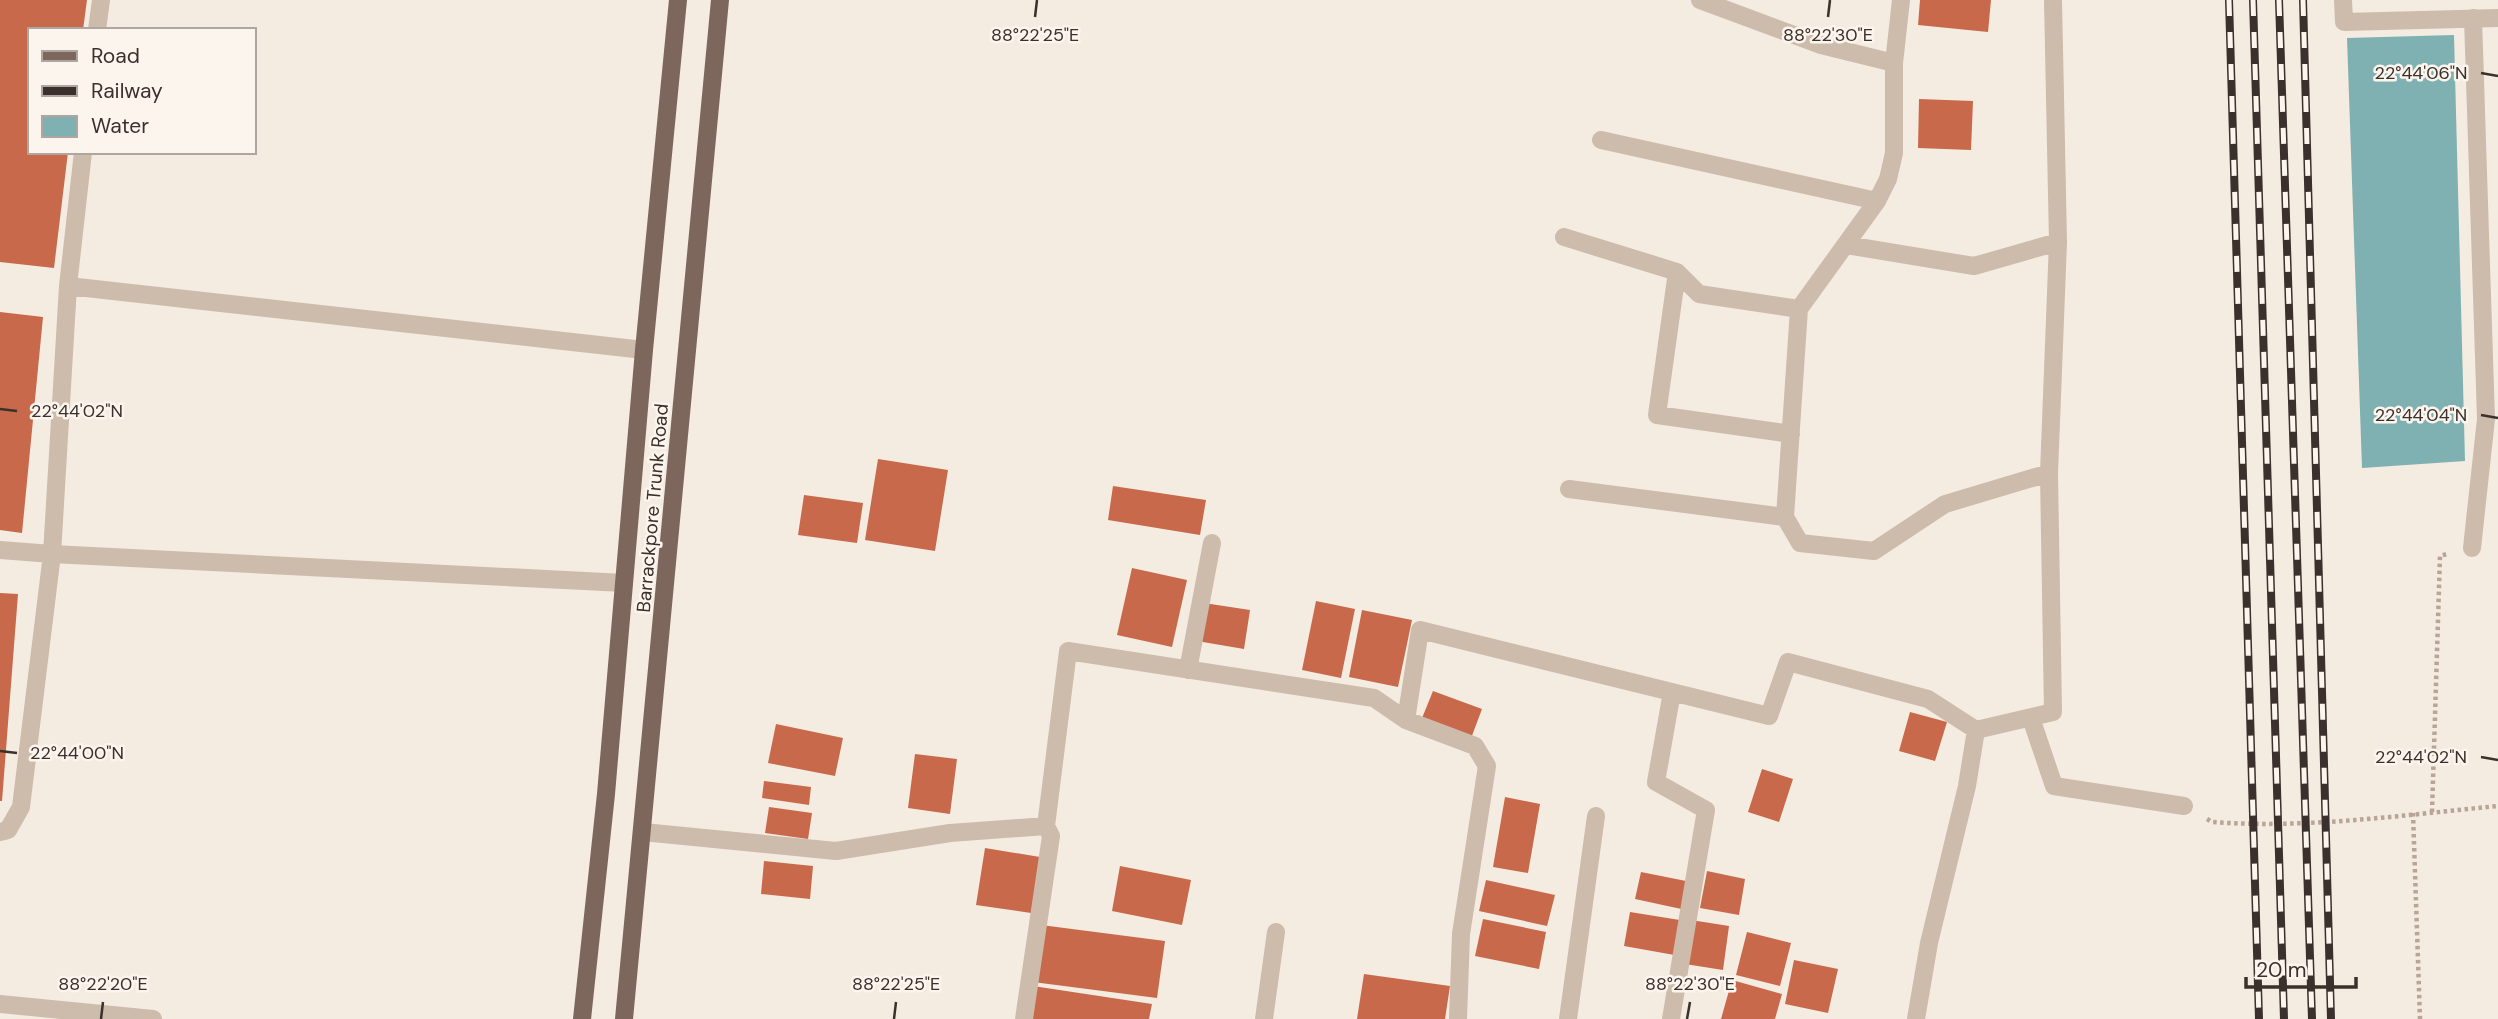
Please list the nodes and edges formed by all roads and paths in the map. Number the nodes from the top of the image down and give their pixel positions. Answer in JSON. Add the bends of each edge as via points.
{"nodes":[{"id":1,"x":101,"y":0,"type":"edge"},
{"id":2,"x":678,"y":0,"type":"edge"},
{"id":3,"x":720,"y":0,"type":"edge"},
{"id":4,"x":1700,"y":0,"type":"edge"},
{"id":5,"x":1901,"y":0,"type":"edge"},
{"id":6,"x":2053,"y":0,"type":"edge"},
{"id":7,"x":2343,"y":0,"type":"edge"},
{"id":8,"x":2473,"y":18,"type":"junction"},
{"id":9,"x":2498,"y":18,"type":"edge"},
{"id":10,"x":97,"y":28,"type":"edge"},
{"id":11,"x":1894,"y":63,"type":"junction"},
{"id":12,"x":1601,"y":140,"type":"dead end"},
{"id":13,"x":83,"y":154,"type":"edge"},
{"id":14,"x":1877,"y":201,"type":"junction"},
{"id":15,"x":1564,"y":237,"type":"dead end"},
{"id":16,"x":2058,"y":242,"type":"junction"},
{"id":17,"x":1846,"y":245,"type":"junction"},
{"id":18,"x":1678,"y":272,"type":"junction"},
{"id":19,"x":68,"y":286,"type":"junction"},
{"id":20,"x":1799,"y":309,"type":"junction"},
{"id":21,"x":644,"y":350,"type":"junction"},
{"id":22,"x":1791,"y":434,"type":"junction"},
{"id":23,"x":2049,"y":473,"type":"junction"},
{"id":24,"x":1569,"y":489,"type":"dead end"},
{"id":25,"x":1785,"y":517,"type":"junction"},
{"id":26,"x":1212,"y":543,"type":"dead end"},
{"id":27,"x":2472,"y":548,"type":"joint"},
{"id":28,"x":0,"y":550,"type":"edge"},
{"id":29,"x":52,"y":554,"type":"junction"},
{"id":30,"x":624,"y":583,"type":"junction"},
{"id":31,"x":1188,"y":670,"type":"junction"},
{"id":32,"x":1672,"y":692,"type":"junction"},
{"id":33,"x":2031,"y":718,"type":"junction"},
{"id":34,"x":1406,"y":720,"type":"junction"},
{"id":35,"x":1976,"y":730,"type":"junction"},
{"id":36,"x":2184,"y":806,"type":"joint"},
{"id":37,"x":2498,"y":806,"type":"edge"},
{"id":38,"x":2432,"y":812,"type":"junction"},
{"id":39,"x":2413,"y":814,"type":"junction"},
{"id":40,"x":1596,"y":816,"type":"dead end"},
{"id":41,"x":1046,"y":826,"type":"junction"},
{"id":42,"x":0,"y":832,"type":"edge"},
{"id":43,"x":643,"y":832,"type":"junction"},
{"id":44,"x":1276,"y":932,"type":"dead end"},
{"id":45,"x":0,"y":1004,"type":"edge"},
{"id":46,"x":25,"y":1013,"type":"edge"},
{"id":47,"x":153,"y":1019,"type":"edge"},
{"id":48,"x":582,"y":1019,"type":"edge"},
{"id":49,"x":624,"y":1019,"type":"edge"},
{"id":50,"x":1024,"y":1019,"type":"edge"},
{"id":51,"x":1264,"y":1019,"type":"edge"},
{"id":52,"x":1458,"y":1019,"type":"edge"},
{"id":53,"x":1568,"y":1019,"type":"edge"},
{"id":54,"x":1671,"y":1019,"type":"edge"},
{"id":55,"x":1916,"y":1019,"type":"edge"},
{"id":56,"x":2420,"y":1019,"type":"edge"}],
"edges":[{"from":1,"to":10,"type":"street"},
{"from":2,"to":21,"type":"main road","name":"Barrackpore Trunk Road"},
{"from":3,"to":43,"type":"main road","name":"Barrackpore Trunk Road"},
{"from":4,"to":11,"type":"street","via":[[1821,45]]},
{"from":5,"to":11,"type":"street"},
{"from":6,"to":16,"type":"street"},
{"from":7,"to":8,"type":"street","via":[[2344,22]]},
{"from":8,"to":9,"type":"street"},
{"from":8,"to":27,"type":"street","via":[[2486,419]]},
{"from":11,"to":14,"type":"street","via":[[1894,153]]},
{"from":12,"to":14,"type":"street"},
{"from":13,"to":19,"type":"street"},
{"from":14,"to":17,"type":"street"},
{"from":15,"to":18,"type":"street"},
{"from":16,"to":17,"type":"street","via":[[1974,266]]},
{"from":16,"to":23,"type":"street"},
{"from":17,"to":20,"type":"street"},
{"from":18,"to":20,"type":"street","via":[[1699,295]]},
{"from":18,"to":22,"type":"street","via":[[1657,415]]},
{"from":19,"to":21,"type":"street"},
{"from":19,"to":29,"type":"street"},
{"from":20,"to":22,"type":"street"},
{"from":21,"to":30,"type":"main road","name":"Barrackpore Trunk Road"},
{"from":22,"to":25,"type":"street"},
{"from":23,"to":25,"type":"street","via":[[1945,504],[1874,551],[1800,543]]},
{"from":23,"to":33,"type":"street","via":[[2053,712]]},
{"from":24,"to":25,"type":"street"},
{"from":26,"to":31,"type":"street"},
{"from":27,"to":38,"type":"path","via":[[2440,556]]},
{"from":28,"to":29,"type":"street"},
{"from":29,"to":30,"type":"street"},
{"from":29,"to":42,"type":"street","via":[[21,807],[8,830]]},
{"from":30,"to":48,"type":"main road","name":"Barrackpore Trunk Road"},
{"from":31,"to":34,"type":"street","via":[[1374,698]]},
{"from":31,"to":41,"type":"street","via":[[1068,651]]},
{"from":32,"to":34,"type":"street","via":[[1420,630]]},
{"from":32,"to":35,"type":"street","via":[[1769,716],[1788,662],[1928,699]]},
{"from":32,"to":54,"type":"street","via":[[1656,782],[1706,810]]},
{"from":33,"to":35,"type":"street"},
{"from":33,"to":36,"type":"street","via":[[2054,786]]},
{"from":34,"to":52,"type":"street","via":[[1475,746],[1487,766],[1461,934]]},
{"from":35,"to":55,"type":"street"},
{"from":36,"to":39,"type":"path","via":[[2212,822],[2254,825]]},
{"from":37,"to":38,"type":"path"},
{"from":38,"to":39,"type":"path"},
{"from":39,"to":56,"type":"path"},
{"from":40,"to":53,"type":"street"},
{"from":41,"to":43,"type":"street","via":[[950,833],[836,851]]},
{"from":41,"to":50,"type":"street","via":[[1051,836]]},
{"from":43,"to":49,"type":"main road","name":"Barrackpore Trunk Road"},
{"from":44,"to":51,"type":"street"},
{"from":45,"to":46,"type":"street"},
{"from":46,"to":47,"type":"street"}]}
